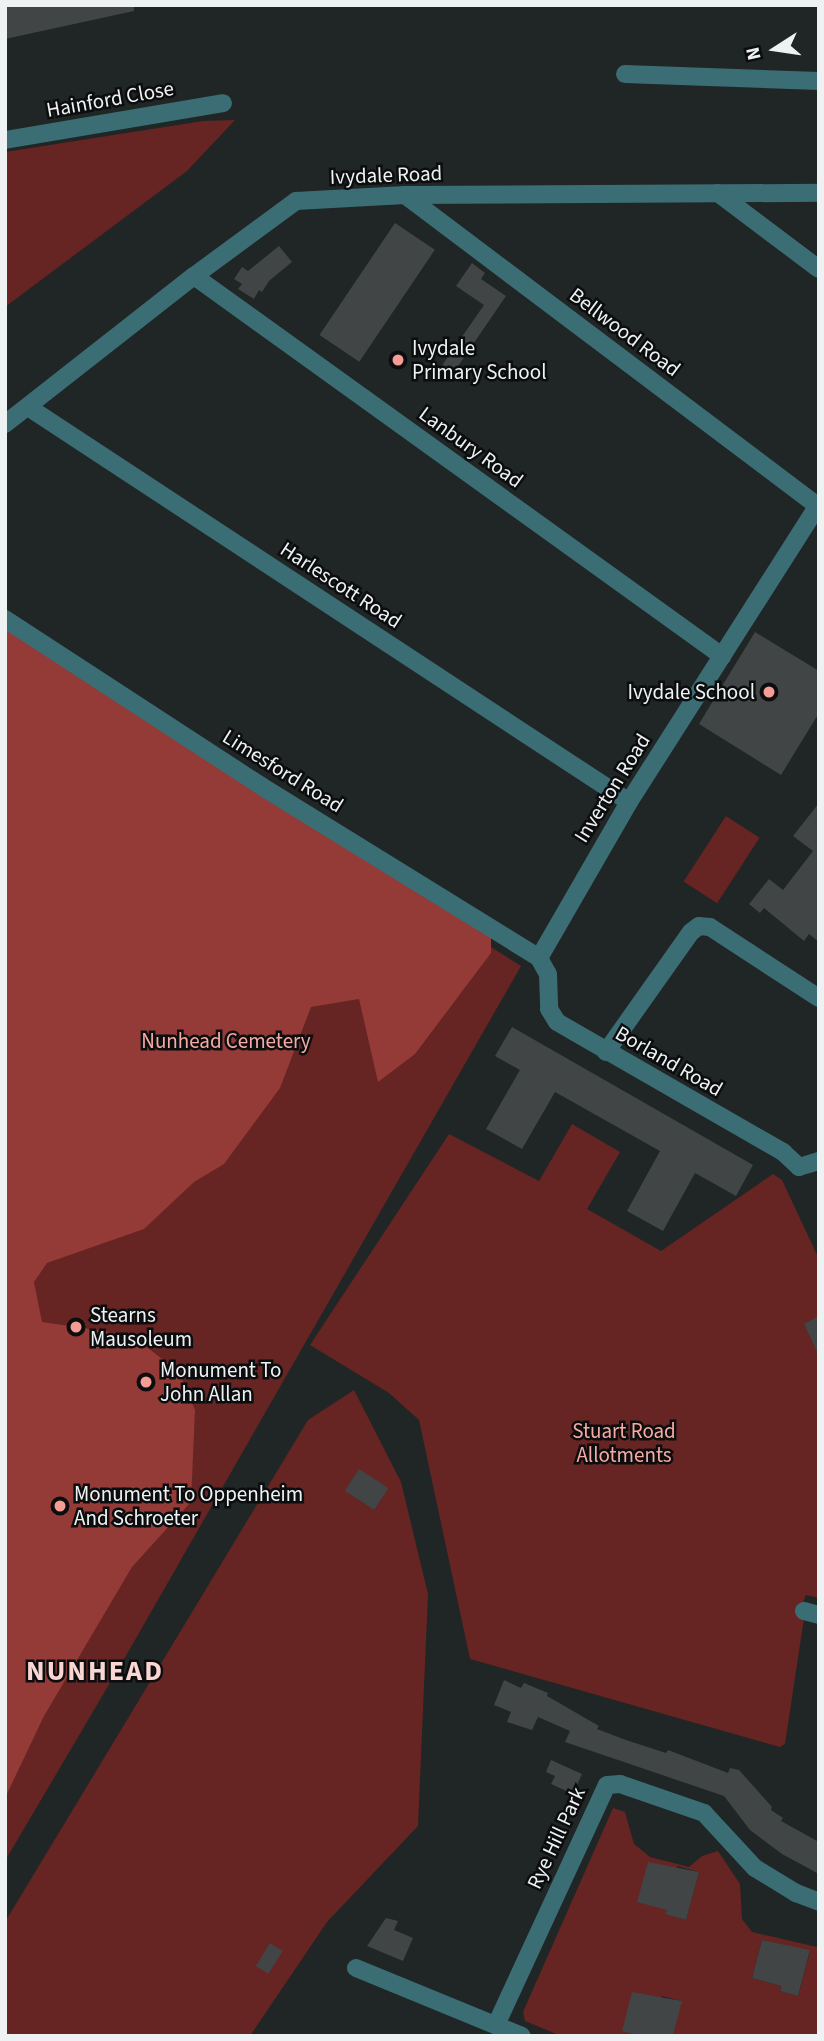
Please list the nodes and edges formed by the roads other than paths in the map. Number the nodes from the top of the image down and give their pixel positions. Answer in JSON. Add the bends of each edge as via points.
{"nodes":[{"id":1,"x":625,"y":74,"type":"dead end"},
{"id":2,"x":819,"y":81,"type":"edge"},
{"id":3,"x":223,"y":103,"type":"dead end"},
{"id":4,"x":5,"y":140,"type":"edge"},
{"id":5,"x":718,"y":193,"type":"junction"},
{"id":6,"x":819,"y":193,"type":"edge"},
{"id":7,"x":405,"y":195,"type":"junction"},
{"id":8,"x":819,"y":269,"type":"edge"},
{"id":9,"x":194,"y":276,"type":"junction"},
{"id":10,"x":28,"y":407,"type":"junction"},
{"id":11,"x":5,"y":424,"type":"edge"},
{"id":12,"x":818,"y":505,"type":"edge"},
{"id":13,"x":5,"y":619,"type":"edge"},
{"id":14,"x":722,"y":656,"type":"junction"},
{"id":15,"x":629,"y":802,"type":"junction"},
{"id":16,"x":539,"y":958,"type":"junction"},
{"id":17,"x":819,"y":998,"type":"edge"},
{"id":18,"x":606,"y":1052,"type":"junction"},
{"id":19,"x":819,"y":1161,"type":"edge"},
{"id":20,"x":819,"y":1902,"type":"edge"},
{"id":21,"x":356,"y":1968,"type":"dead end"},
{"id":22,"x":496,"y":2025,"type":"junction"},
{"id":23,"x":522,"y":2036,"type":"edge"}],
"edges":[{"from":1,"to":2,"type":"street"},
{"from":3,"to":4,"type":"street","name":"Hainford Close"},
{"from":5,"to":6,"type":"street","name":"Ivydale Road"},
{"from":5,"to":7,"type":"street","name":"Ivydale Road"},
{"from":5,"to":8,"type":"street"},
{"from":7,"to":9,"type":"street","name":"Ivydale Road","via":[[296,201]]},
{"from":7,"to":12,"type":"street","name":"Bellwood Road"},
{"from":9,"to":10,"type":"street","name":"Ivydale Road"},
{"from":9,"to":14,"type":"street","name":"Lanbury Road"},
{"from":10,"to":11,"type":"street","name":"Ivydale Road"},
{"from":10,"to":15,"type":"street","name":"Harlescott Road"},
{"from":12,"to":14,"type":"street","name":"Inverton Road"},
{"from":13,"to":16,"type":"street","name":"Limesford Road","via":[[261,786]]},
{"from":14,"to":15,"type":"street","name":"Inverton Road"},
{"from":15,"to":16,"type":"street","name":"Inverton Road"},
{"from":16,"to":18,"type":"street","name":"Borland Road","via":[[548,974],[551,1017]]},
{"from":17,"to":18,"type":"street","via":[[710,927],[699,926]]},
{"from":18,"to":19,"type":"street","name":"Borland Road","via":[[783,1152],[799,1167]]},
{"from":20,"to":22,"type":"street","name":"Rye Hill Park","via":[[796,1894],[755,1868],[704,1813],[620,1784],[607,1785]]},
{"from":21,"to":22,"type":"street"},
{"from":22,"to":23,"type":"street"}]}
